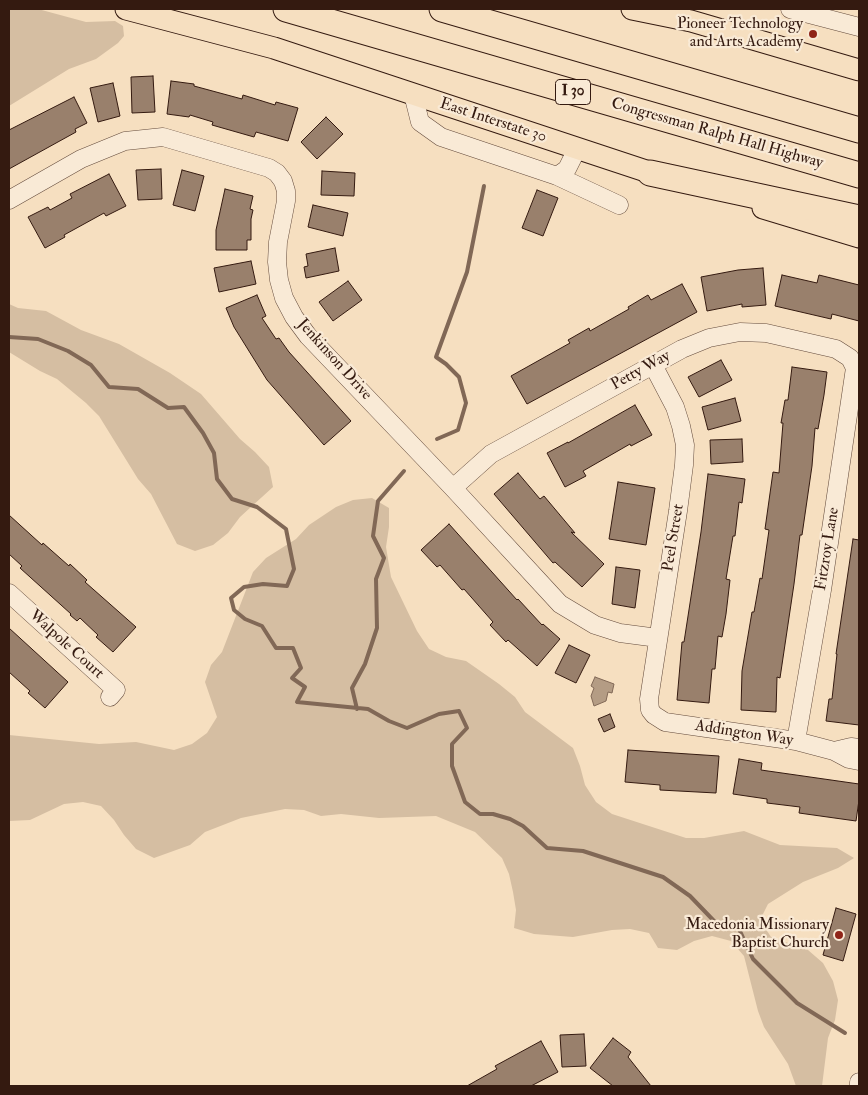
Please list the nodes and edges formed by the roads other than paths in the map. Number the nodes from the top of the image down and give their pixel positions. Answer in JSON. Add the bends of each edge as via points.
{"nodes":[{"id":1,"x":126,"y":9,"type":"edge"},
{"id":2,"x":286,"y":9,"type":"edge"},
{"id":3,"x":442,"y":9,"type":"edge"},
{"id":4,"x":632,"y":9,"type":"edge"},
{"id":5,"x":790,"y":9,"type":"edge"},
{"id":6,"x":859,"y":27,"type":"edge"},
{"id":7,"x":859,"y":70,"type":"edge"},
{"id":8,"x":413,"y":94,"type":"junction"},
{"id":9,"x":859,"y":130,"type":"edge"},
{"id":10,"x":577,"y":149,"type":"junction"},
{"id":11,"x":650,"y":173,"type":"junction"},
{"id":12,"x":859,"y":175,"type":"edge"},
{"id":13,"x":557,"y":176,"type":"junction"},
{"id":14,"x":9,"y":200,"type":"edge"},
{"id":15,"x":619,"y":205,"type":"dead end"},
{"id":16,"x":859,"y":218,"type":"edge"},
{"id":17,"x":859,"y":237,"type":"edge"},
{"id":18,"x":850,"y":358,"type":"joint"},
{"id":19,"x":653,"y":365,"type":"junction"},
{"id":20,"x":453,"y":488,"type":"junction"},
{"id":21,"x":9,"y":593,"type":"edge"},
{"id":22,"x":658,"y":638,"type":"junction"},
{"id":23,"x":110,"y":697,"type":"dead end"},
{"id":24,"x":654,"y":715,"type":"joint"},
{"id":25,"x":796,"y":741,"type":"junction"},
{"id":26,"x":859,"y":748,"type":"edge"},
{"id":27,"x":834,"y":751,"type":"junction"},
{"id":28,"x":859,"y":760,"type":"edge"},
{"id":29,"x":859,"y":1082,"type":"edge"},
{"id":30,"x":859,"y":1086,"type":"edge"}],
"edges":[{"from":1,"to":8,"type":"main road","name":"East Interstate 30","via":[[274,48]]},
{"from":2,"to":12,"type":"highway","name":"Congressman Ralph Hall Highway","number":"I 30"},
{"from":3,"to":9,"type":"highway"},
{"from":4,"to":7,"type":"main road","via":[[691,21]]},
{"from":5,"to":6,"type":"street"},
{"from":8,"to":10,"type":"main road","name":"East Interstate 30"},
{"from":8,"to":13,"type":"street","via":[[420,122],[441,137]]},
{"from":10,"to":11,"type":"main road","name":"East Interstate 30"},
{"from":10,"to":13,"type":"street","via":[[567,170]]},
{"from":11,"to":16,"type":"highway"},
{"from":11,"to":17,"type":"main road","name":"East Interstate 30"},
{"from":13,"to":15,"type":"street"},
{"from":14,"to":20,"type":"street","name":"Jenkinson Drive","via":[[81,159],[125,141],[163,137],[277,173],[286,191],[278,242],[279,280],[294,317],[308,336]]},
{"from":18,"to":19,"type":"street","name":"Petty Way","via":[[820,344],[766,333],[740,332],[709,338]]},
{"from":18,"to":25,"type":"street","name":"Fitzroy Lane","via":[[855,368]]},
{"from":19,"to":20,"type":"street","name":"Petty Way","via":[[491,454]]},
{"from":19,"to":22,"type":"street","name":"Peel Street","via":[[675,407],[685,445]]},
{"from":20,"to":22,"type":"street","name":"Jenkinson Drive","via":[[560,604],[595,626]]},
{"from":21,"to":23,"type":"street","name":"Walpole Court","via":[[116,690]]},
{"from":22,"to":24,"type":"street","name":"Peel Street","via":[[649,699]]},
{"from":24,"to":25,"type":"street","name":"Addington Way","via":[[665,722]]},
{"from":25,"to":27,"type":"street","name":"Addington Way"},
{"from":26,"to":27,"type":"street","name":"Addington Way"},
{"from":27,"to":28,"type":"street","name":"Addington Way"},
{"from":29,"to":30,"type":"street"}]}
